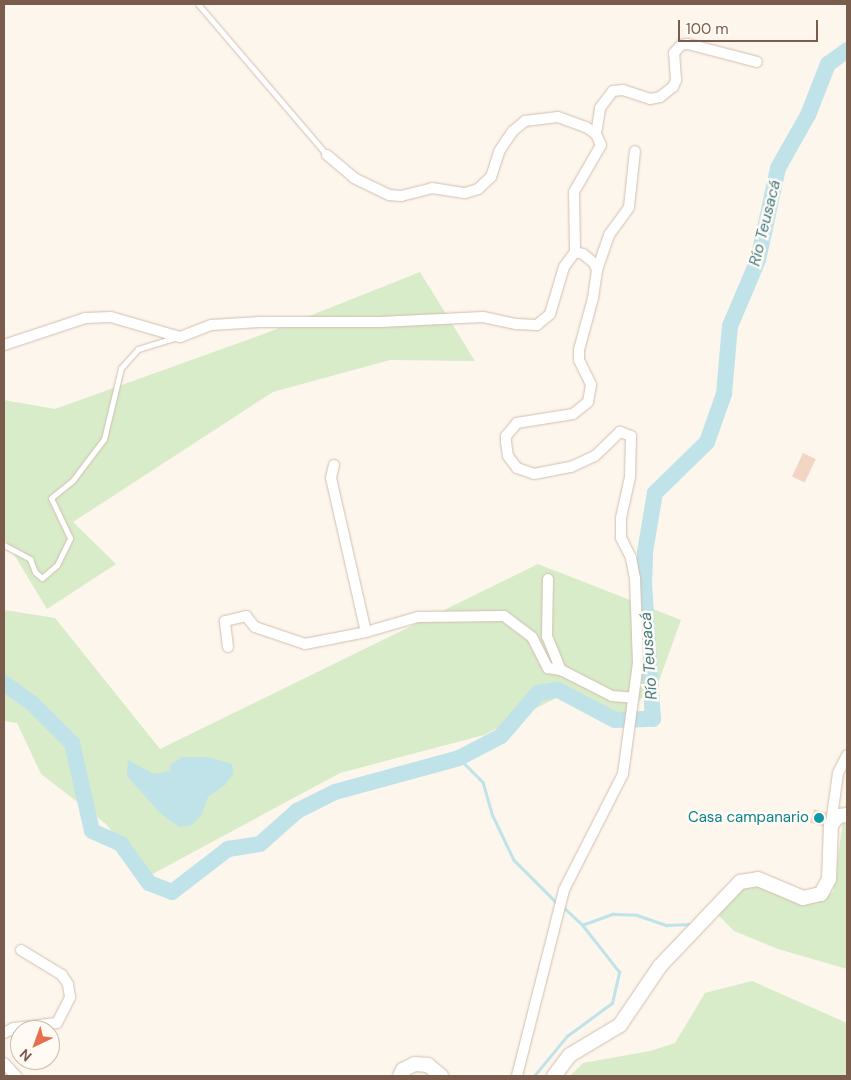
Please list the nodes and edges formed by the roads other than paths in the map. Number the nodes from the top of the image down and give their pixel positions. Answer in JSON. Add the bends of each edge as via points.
{"nodes":[{"id":1,"x":198,"y":4,"type":"edge"},
{"id":2,"x":756,"y":62,"type":"dead end"},
{"id":3,"x":596,"y":134,"type":"junction"},
{"id":4,"x":635,"y":151,"type":"dead end"},
{"id":5,"x":327,"y":155,"type":"joint"},
{"id":6,"x":575,"y":252,"type":"junction"},
{"id":7,"x":598,"y":270,"type":"junction"},
{"id":8,"x":180,"y":337,"type":"junction"},
{"id":9,"x":4,"y":345,"type":"edge"},
{"id":10,"x":334,"y":466,"type":"dead end"},
{"id":11,"x":4,"y":545,"type":"edge"},
{"id":12,"x":548,"y":579,"type":"dead end"},
{"id":13,"x":366,"y":632,"type":"junction"},
{"id":14,"x":228,"y":647,"type":"dead end"},
{"id":15,"x":561,"y":670,"type":"junction"},
{"id":16,"x":633,"y":698,"type":"junction"},
{"id":17,"x":847,"y":755,"type":"edge"},
{"id":18,"x":847,"y":815,"type":"edge"},
{"id":19,"x":831,"y":825,"type":"junction"},
{"id":20,"x":21,"y":950,"type":"dead end"},
{"id":21,"x":4,"y":1033,"type":"edge"},
{"id":22,"x":4,"y":1064,"type":"edge"},
{"id":23,"x":16,"y":1076,"type":"edge"},
{"id":24,"x":400,"y":1076,"type":"edge"},
{"id":25,"x":441,"y":1076,"type":"edge"},
{"id":26,"x":517,"y":1076,"type":"edge"},
{"id":27,"x":554,"y":1076,"type":"edge"}],
"edges":[{"from":1,"to":5,"type":"lane"},
{"from":2,"to":3,"type":"street","via":[[688,44],[681,45],[674,53],[674,87],[660,97],[650,99],[623,90],[613,91],[600,108]]},
{"from":3,"to":5,"type":"street","via":[[558,117],[525,121],[513,131],[500,150],[491,177],[478,189],[465,193],[432,188],[401,196],[389,195],[354,178]]},
{"from":3,"to":6,"type":"street","via":[[601,145],[598,154],[574,192]]},
{"from":4,"to":7,"type":"street","via":[[629,207],[609,236]]},
{"from":6,"to":7,"type":"street","via":[[588,256]]},
{"from":6,"to":8,"type":"street","via":[[564,267],[550,314],[537,325],[483,317],[380,322],[260,322],[211,324]]},
{"from":7,"to":16,"type":"street","via":[[579,350],[591,385],[588,402],[573,414],[517,423],[506,436],[506,442],[508,456],[518,468],[534,474],[571,467],[595,456],[620,432],[631,436],[630,477],[621,538],[631,558],[638,603],[638,663]]},
{"from":8,"to":9,"type":"street","via":[[110,317],[85,318]]},
{"from":8,"to":11,"type":"lane","via":[[138,349],[121,368],[104,439],[73,480],[51,498],[70,538],[58,565],[42,578],[35,572],[30,558]]},
{"from":10,"to":13,"type":"street","via":[[330,478]]},
{"from":12,"to":15,"type":"street","via":[[547,636]]},
{"from":13,"to":14,"type":"street","via":[[305,644],[255,627],[246,616],[225,621]]},
{"from":13,"to":15,"type":"street","via":[[418,617],[504,616],[532,637],[548,668]]},
{"from":15,"to":16,"type":"street","via":[[612,696]]},
{"from":16,"to":26,"type":"street","via":[[623,774],[564,890]]},
{"from":17,"to":19,"type":"street","via":[[838,774]]},
{"from":18,"to":19,"type":"street","via":[[838,816]]},
{"from":19,"to":27,"type":"street","via":[[829,879],[821,894],[802,898],[758,879],[740,882],[656,972],[620,1025],[570,1055]]},
{"from":20,"to":21,"type":"street","via":[[62,975],[68,984],[70,997],[57,1023],[14,1028]]},
{"from":22,"to":23,"type":"street"},
{"from":24,"to":25,"type":"street","via":[[403,1070],[415,1064],[428,1065]]}]}
